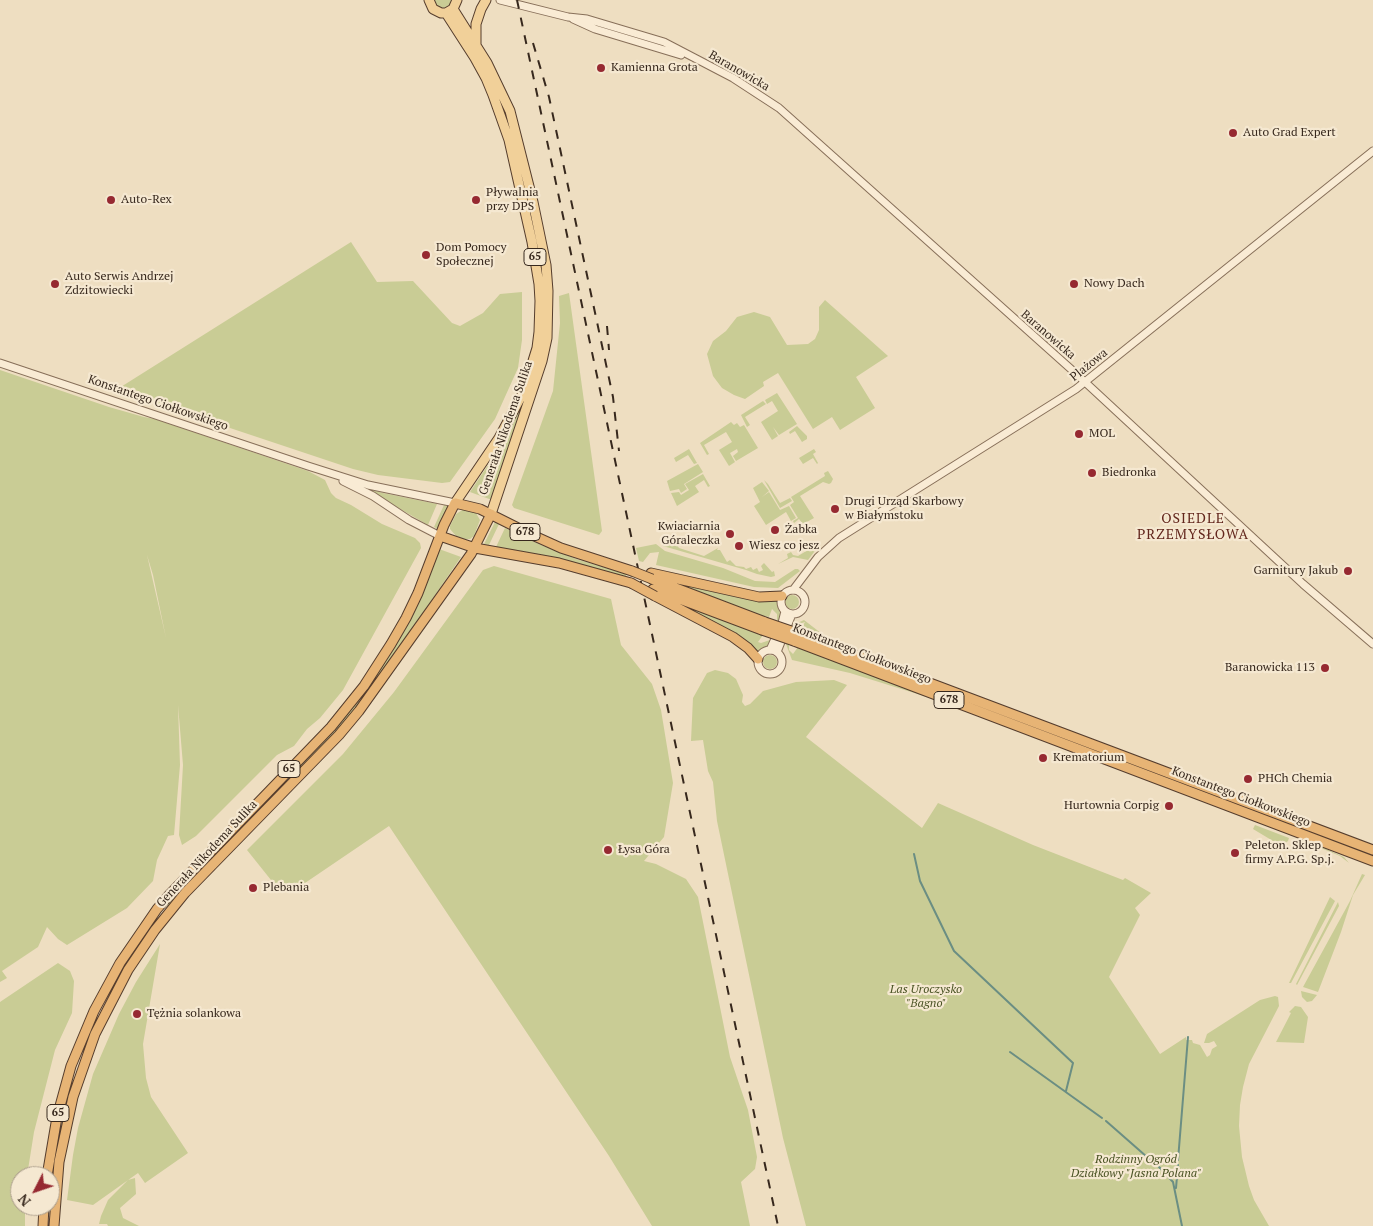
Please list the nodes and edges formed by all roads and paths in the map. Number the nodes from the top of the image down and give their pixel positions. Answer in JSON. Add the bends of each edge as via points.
{"nodes":[{"id":1,"x":429,"y":0,"type":"edge"},
{"id":2,"x":457,"y":0,"type":"edge"},
{"id":3,"x":486,"y":0,"type":"edge"},
{"id":4,"x":500,"y":0,"type":"edge"},
{"id":5,"x":450,"y":11,"type":"junction"},
{"id":6,"x":476,"y":44,"type":"junction"},
{"id":7,"x":1373,"y":151,"type":"edge"},
{"id":8,"x":0,"y":363,"type":"edge"},
{"id":9,"x":1085,"y":382,"type":"junction"},
{"id":10,"x":308,"y":466,"type":"junction"},
{"id":11,"x":455,"y":503,"type":"junction"},
{"id":12,"x":491,"y":514,"type":"junction"},
{"id":13,"x":440,"y":536,"type":"junction"},
{"id":14,"x":475,"y":548,"type":"junction"},
{"id":15,"x":805,"y":575,"type":"junction"},
{"id":16,"x":652,"y":576,"type":"junction"},
{"id":17,"x":793,"y":590,"type":"junction"},
{"id":18,"x":654,"y":593,"type":"junction"},
{"id":19,"x":801,"y":593,"type":"junction"},
{"id":20,"x":782,"y":596,"type":"junction"},
{"id":21,"x":788,"y":612,"type":"junction"},
{"id":22,"x":764,"y":626,"type":"junction"},
{"id":23,"x":795,"y":637,"type":"junction"},
{"id":24,"x":1373,"y":644,"type":"edge"},
{"id":25,"x":774,"y":651,"type":"junction"},
{"id":26,"x":758,"y":659,"type":"junction"},
{"id":27,"x":1370,"y":848,"type":"edge"},
{"id":28,"x":1362,"y":857,"type":"junction"},
{"id":29,"x":1373,"y":861,"type":"edge"},
{"id":30,"x":157,"y":909,"type":"junction"},
{"id":31,"x":159,"y":924,"type":"junction"},
{"id":32,"x":48,"y":1160,"type":"junction"},
{"id":33,"x":59,"y":1162,"type":"junction"},
{"id":34,"x":48,"y":1166,"type":"edge"},
{"id":35,"x":54,"y":1226,"type":"edge"}],
"edges":[{"from":1,"to":5,"type":"main road","number":"65","via":[[433,9],[441,14]]},
{"from":2,"to":5,"type":"main road"},
{"from":3,"to":6,"type":"main road","via":[[476,24]]},
{"from":4,"to":9,"type":"street","name":"Baranowicka","via":[[568,17],[595,29],[696,59],[733,78],[778,108]]},
{"from":5,"to":6,"type":"main road","name":"Generała Nikodema Sulika","number":"65"},
{"from":5,"to":11,"type":"main road","name":"Generała Nikodema Sulika","number":"65","via":[[494,95],[509,140],[534,251],[540,301],[537,348],[523,393],[499,438]]},
{"from":6,"to":12,"type":"main road","name":"Generała Nikodema Sulika","number":"65","via":[[498,83],[517,135],[546,265],[549,296],[547,338],[542,361]]},
{"from":7,"to":9,"type":"street","name":"Plażowa"},
{"from":8,"to":10,"type":"street","name":"Konstantego Ciołkowskiego"},
{"from":9,"to":15,"type":"street","name":"Plażowa","via":[[839,538],[818,557]]},
{"from":9,"to":24,"type":"street","name":"Baranowicka","via":[[1303,584]]},
{"from":10,"to":11,"type":"street","name":"Konstantego Ciołkowskiego","via":[[368,485]]},
{"from":10,"to":13,"type":"street","name":"Konstantego Ciołkowskiego","via":[[351,484]]},
{"from":11,"to":12,"type":"highway","number":"678"},
{"from":11,"to":13,"type":"highway","number":"65"},
{"from":12,"to":14,"type":"highway","number":"65"},
{"from":12,"to":16,"type":"highway","number":"678","bridge":true,"via":[[554,545]]},
{"from":13,"to":14,"type":"highway","number":"678"},
{"from":13,"to":30,"type":"highway","name":"Generała Nikodema Sulika","number":"65","via":[[406,618],[359,693],[326,733]]},
{"from":14,"to":18,"type":"highway","name":"Konstantego Ciołkowskiego","number":"678","bridge":true,"via":[[559,563],[630,582]]},
{"from":14,"to":31,"type":"highway","name":"Generała Nikodema Sulika","number":"65","via":[[344,729],[194,883]]},
{"from":15,"to":17,"type":"street","name":"Plażowa"},
{"from":15,"to":19,"type":"street","name":"Plażowa"},
{"from":16,"to":20,"type":"highway","via":[[759,597]]},
{"from":16,"to":22,"type":"highway","name":"Konstantego Ciołkowskiego","number":"678"},
{"from":17,"to":19,"type":"street"},
{"from":17,"to":20,"type":"street"},
{"from":18,"to":22,"type":"highway","name":"Konstantego Ciołkowskiego","number":"678"},
{"from":18,"to":26,"type":"highway","via":[[733,637]]},
{"from":19,"to":21,"type":"street","via":[[803,607],[799,612]]},
{"from":20,"to":21,"type":"street","via":[[781,604]]},
{"from":21,"to":25,"type":"street"},
{"from":22,"to":23,"type":"highway","name":"Konstantego Ciołkowskiego","number":"678","bridge":true},
{"from":23,"to":27,"type":"highway","name":"Konstantego Ciołkowskiego","number":"678"},
{"from":23,"to":28,"type":"highway","name":"Konstantego Ciołkowskiego","number":"678"},
{"from":25,"to":26,"type":"street","via":[[762,652]]},
{"from":25,"to":26,"type":"street","via":[[782,662],[776,672],[764,672]]},
{"from":27,"to":28,"type":"highway"},
{"from":28,"to":29,"type":"highway","name":"Konstantego Ciołkowskiego","number":"678"},
{"from":30,"to":31,"type":"highway","via":[[161,907],[163,911]]},
{"from":30,"to":32,"type":"highway","name":"Generała Nikodema Sulika","number":"65","via":[[120,963],[84,1033],[63,1093]]},
{"from":31,"to":33,"type":"highway","name":"Generała Nikodema Sulika","number":"65","via":[[128,970],[95,1034],[73,1097]]},
{"from":32,"to":33,"type":"highway"},
{"from":32,"to":34,"type":"highway","name":"Generała Nikodema Sulika","number":"65"},
{"from":33,"to":35,"type":"highway","name":"Generała Nikodema Sulika","number":"65"}]}
